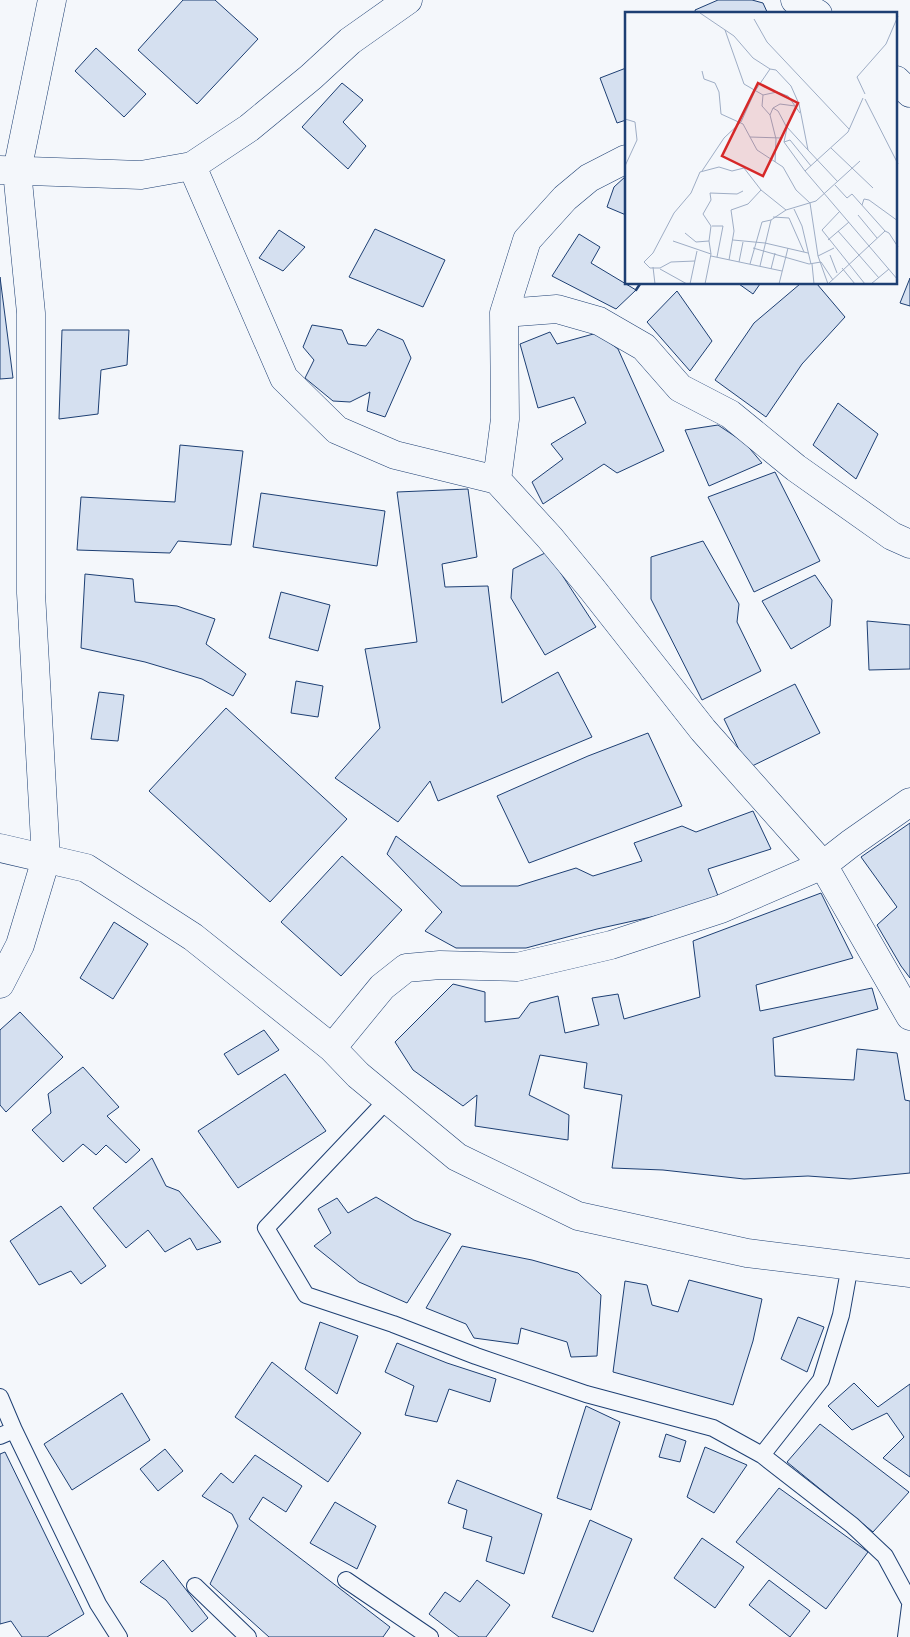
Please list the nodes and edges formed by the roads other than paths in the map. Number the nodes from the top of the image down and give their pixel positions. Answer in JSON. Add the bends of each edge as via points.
{"nodes":[{"id":1,"x":52,"y":0,"type":"edge"},
{"id":2,"x":408,"y":0,"type":"edge"},
{"id":3,"x":795,"y":0,"type":"edge"},
{"id":4,"x":815,"y":12,"type":"edge"},
{"id":5,"x":625,"y":160,"type":"edge"},
{"id":6,"x":192,"y":166,"type":"junction"},
{"id":7,"x":8,"y":171,"type":"edge"},
{"id":8,"x":504,"y":313,"type":"junction"},
{"id":9,"x":497,"y":480,"type":"junction"},
{"id":10,"x":910,"y":544,"type":"edge"},
{"id":11,"x":910,"y":802,"type":"edge"},
{"id":12,"x":0,"y":848,"type":"edge"},
{"id":13,"x":46,"y":859,"type":"junction"},
{"id":14,"x":823,"y":865,"type":"junction"},
{"id":15,"x":0,"y":984,"type":"edge"},
{"id":16,"x":910,"y":1016,"type":"edge"},
{"id":17,"x":332,"y":1048,"type":"junction"},
{"id":18,"x":388,"y":1099,"type":"junction"},
{"id":19,"x":850,"y":1265,"type":"junction"},
{"id":20,"x":910,"y":1273,"type":"edge"},
{"id":21,"x":0,"y":1397,"type":"edge"},
{"id":22,"x":7,"y":1433,"type":"edge"},
{"id":23,"x":762,"y":1455,"type":"junction"},
{"id":24,"x":346,"y":1580,"type":"dead end"},
{"id":25,"x":195,"y":1586,"type":"dead end"},
{"id":26,"x":910,"y":1602,"type":"edge"},
{"id":27,"x":910,"y":1606,"type":"edge"},
{"id":28,"x":119,"y":1637,"type":"edge"},
{"id":29,"x":248,"y":1637,"type":"edge"},
{"id":30,"x":430,"y":1637,"type":"edge"},
{"id":31,"x":906,"y":1637,"type":"edge"}],
"edges":[{"from":1,"to":7,"type":"street"},
{"from":2,"to":6,"type":"street","via":[[350,41],[249,128]]},
{"from":3,"to":4,"type":"street"},
{"from":5,"to":8,"type":"street","via":[[590,178],[566,198],[527,240]]},
{"from":6,"to":7,"type":"street","via":[[141,175]]},
{"from":6,"to":9,"type":"street","via":[[284,378],[337,430],[395,455]]},
{"from":7,"to":13,"type":"street","via":[[31,313],[31,593]]},
{"from":8,"to":9,"type":"street","via":[[505,419]]},
{"from":8,"to":10,"type":"street","via":[[556,309],[607,325],[644,347],[680,388],[730,414],[804,474],[892,536]]},
{"from":9,"to":14,"type":"street","via":[[550,538],[703,730]]},
{"from":11,"to":14,"type":"street"},
{"from":12,"to":13,"type":"street"},
{"from":13,"to":15,"type":"street","via":[[20,945]]},
{"from":13,"to":17,"type":"street","via":[[86,868],[193,937]]},
{"from":14,"to":16,"type":"street"},
{"from":14,"to":17,"type":"street","via":[[721,909],[611,945],[517,967],[440,965],[406,968],[382,988]]},
{"from":17,"to":18,"type":"street"},
{"from":18,"to":19,"type":"street","via":[[457,1157],[578,1216],[747,1253]]},
{"from":18,"to":23,"type":"lane","via":[[266,1228],[306,1295],[586,1394],[714,1428]]},
{"from":19,"to":20,"type":"street"},
{"from":19,"to":23,"type":"lane","via":[[840,1315],[821,1380]]},
{"from":21,"to":22,"type":"lane"},
{"from":22,"to":28,"type":"lane","via":[[98,1604]]},
{"from":23,"to":26,"type":"lane","via":[[852,1525],[885,1556]]},
{"from":24,"to":30,"type":"lane"},
{"from":25,"to":29,"type":"lane"},
{"from":27,"to":31,"type":"lane"}]}
